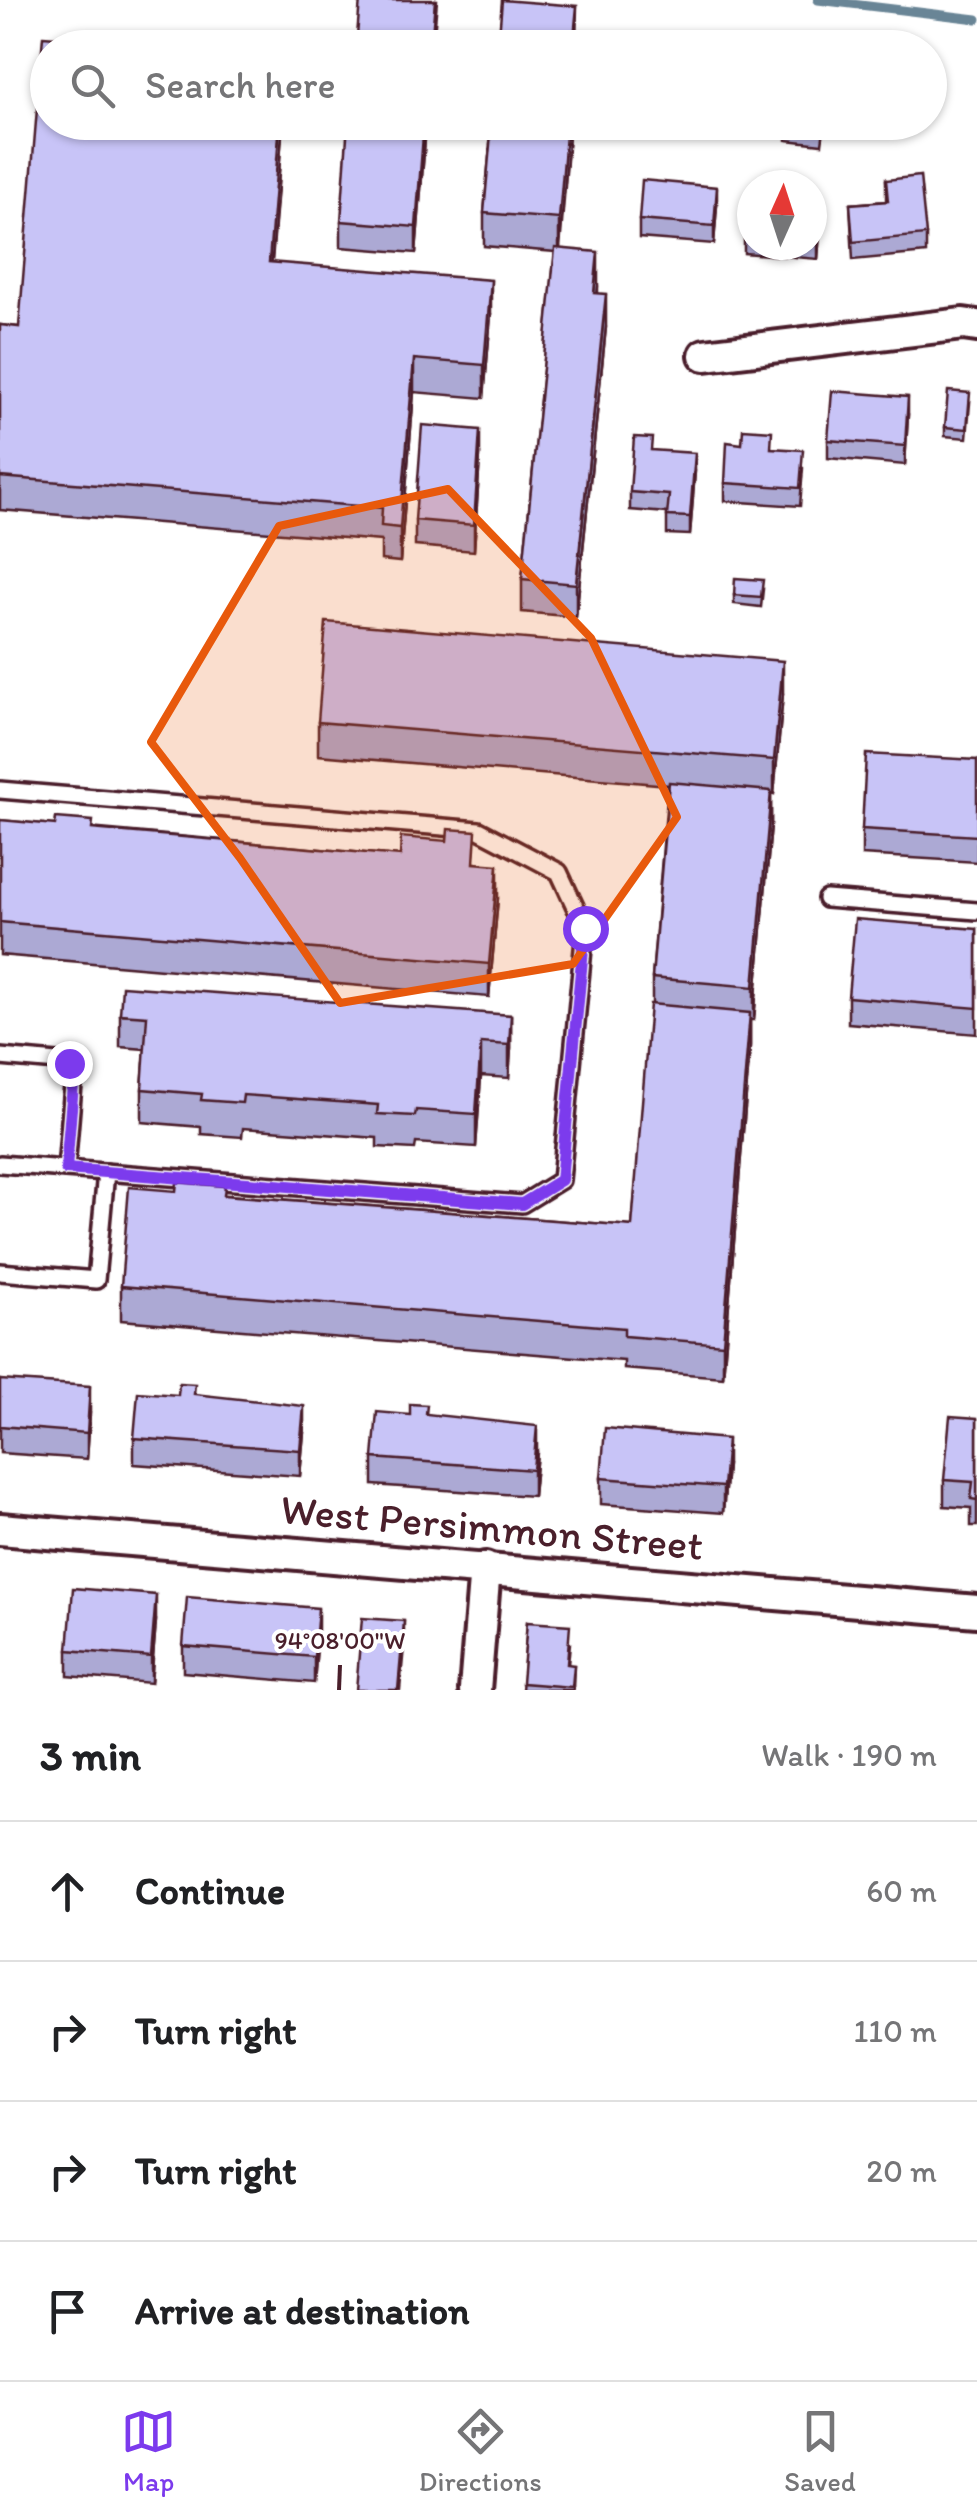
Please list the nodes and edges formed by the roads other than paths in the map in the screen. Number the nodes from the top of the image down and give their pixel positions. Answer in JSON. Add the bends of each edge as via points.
{"nodes":[{"id":1,"x":977,"y":326,"type":"edge"},
{"id":2,"x":706,"y":355,"type":"dead end"},
{"id":3,"x":0,"y":790,"type":"edge"},
{"id":4,"x":826,"y":900,"type":"dead end"},
{"id":5,"x":977,"y":912,"type":"edge"},
{"id":6,"x":0,"y":1057,"type":"edge"},
{"id":7,"x":0,"y":1164,"type":"edge"},
{"id":8,"x":66,"y":1169,"type":"junction"},
{"id":9,"x":106,"y":1172,"type":"junction"},
{"id":10,"x":0,"y":1272,"type":"edge"},
{"id":11,"x":0,"y":1529,"type":"edge"},
{"id":12,"x":484,"y":1568,"type":"junction"},
{"id":13,"x":977,"y":1610,"type":"edge"},
{"id":14,"x":475,"y":1690,"type":"edge"}],
"edges":[{"from":1,"to":2,"type":"street"},
{"from":3,"to":9,"type":"lane","via":[[480,830],[559,872],[585,928],[561,1180],[522,1204]]},
{"from":4,"to":5,"type":"lane"},
{"from":6,"to":8,"type":"lane","via":[[69,1063],[74,1073]]},
{"from":7,"to":8,"type":"lane"},
{"from":8,"to":9,"type":"lane"},
{"from":9,"to":10,"type":"lane","via":[[96,1280]]},
{"from":11,"to":12,"type":"street","name":"West Persimmon Street"},
{"from":12,"to":13,"type":"street","name":"West Persimmon Street"},
{"from":12,"to":14,"type":"street"}]}
